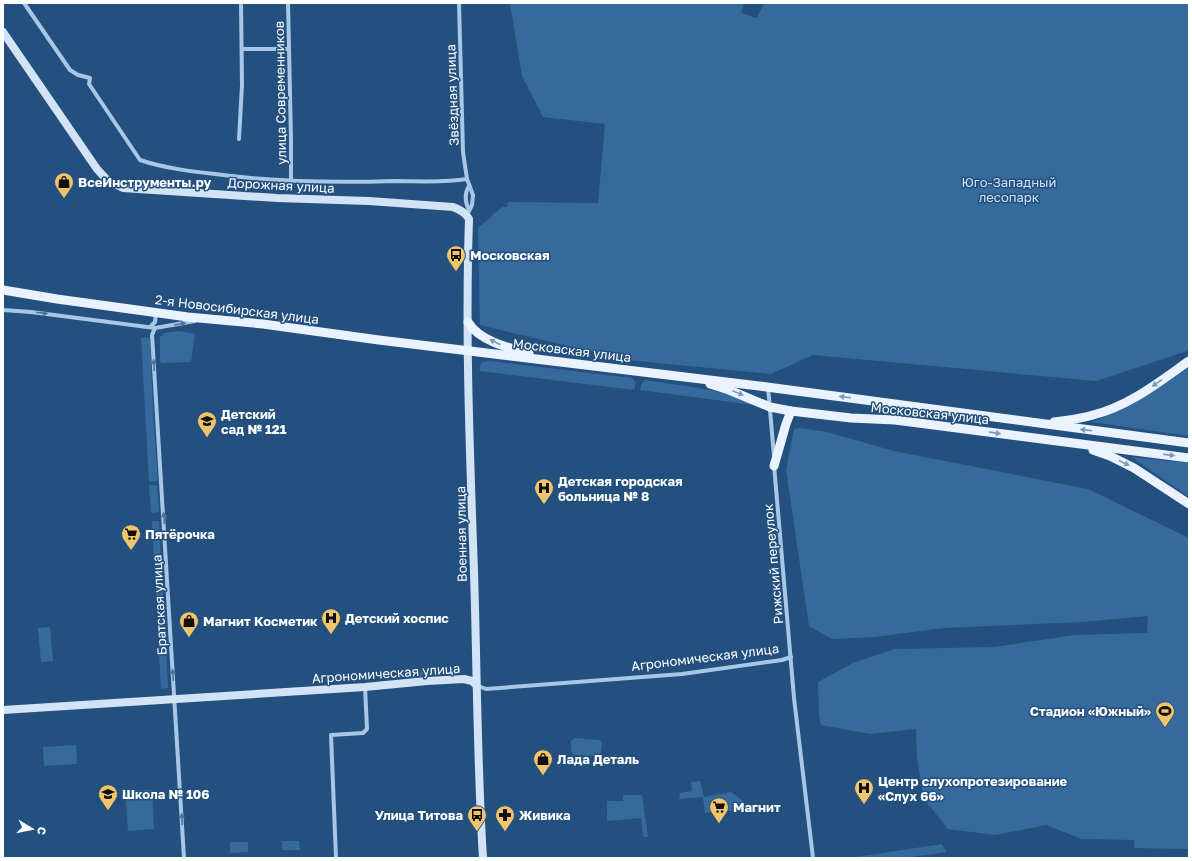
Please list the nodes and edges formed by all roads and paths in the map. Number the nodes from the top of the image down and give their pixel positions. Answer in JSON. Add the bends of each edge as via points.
{"nodes":[{"id":1,"x":24,"y":3,"type":"edge"},
{"id":2,"x":241,"y":3,"type":"edge"},
{"id":3,"x":288,"y":3,"type":"edge"},
{"id":4,"x":459,"y":3,"type":"edge"},
{"id":5,"x":3,"y":32,"type":"edge"},
{"id":6,"x":289,"y":48,"type":"junction"},
{"id":7,"x":242,"y":49,"type":"junction"},
{"id":8,"x":239,"y":139,"type":"dead end"},
{"id":9,"x":467,"y":179,"type":"junction"},
{"id":10,"x":291,"y":182,"type":"junction"},
{"id":11,"x":469,"y":186,"type":"junction"},
{"id":12,"x":473,"y":195,"type":"joint"},
{"id":13,"x":468,"y":212,"type":"junction"},
{"id":14,"x":3,"y":290,"type":"edge"},
{"id":15,"x":3,"y":310,"type":"edge"},
{"id":16,"x":156,"y":313,"type":"junction"},
{"id":17,"x":204,"y":319,"type":"junction"},
{"id":18,"x":468,"y":322,"type":"junction"},
{"id":19,"x":149,"y":328,"type":"junction"},
{"id":20,"x":155,"y":328,"type":"junction"},
{"id":21,"x":468,"y":350,"type":"junction"},
{"id":22,"x":545,"y":360,"type":"junction"},
{"id":23,"x":1189,"y":361,"type":"edge"},
{"id":24,"x":673,"y":376,"type":"junction"},
{"id":25,"x":768,"y":387,"type":"junction"},
{"id":26,"x":770,"y":407,"type":"junction"},
{"id":27,"x":791,"y":411,"type":"junction"},
{"id":28,"x":1044,"y":423,"type":"junction"},
{"id":29,"x":1189,"y":443,"type":"edge"},
{"id":30,"x":1075,"y":444,"type":"junction"},
{"id":31,"x":1189,"y":458,"type":"edge"},
{"id":32,"x":774,"y":466,"type":"junction"},
{"id":33,"x":1189,"y":504,"type":"edge"},
{"id":34,"x":790,"y":657,"type":"junction"},
{"id":35,"x":476,"y":685,"type":"junction"},
{"id":36,"x":366,"y":687,"type":"junction"},
{"id":37,"x":175,"y":699,"type":"junction"},
{"id":38,"x":3,"y":710,"type":"edge"},
{"id":39,"x":184,"y":858,"type":"edge"},
{"id":40,"x":336,"y":858,"type":"edge"},
{"id":41,"x":483,"y":858,"type":"edge"},
{"id":42,"x":813,"y":858,"type":"edge"}],
"edges":[{"from":1,"to":10,"type":"street","via":[[70,70],[90,78],[89,84],[140,160],[180,170]]},
{"from":2,"to":7,"type":"street"},
{"from":3,"to":6,"type":"street","name":"улица Современников"},
{"from":4,"to":9,"type":"street","name":"Звёздная улица","via":[[463,152]]},
{"from":5,"to":13,"type":"street","name":"Дорожная улица","via":[[97,169],[108,181],[123,188],[369,201],[453,207]]},
{"from":6,"to":7,"type":"street"},
{"from":6,"to":10,"type":"street","name":"улица Современников"},
{"from":7,"to":8,"type":"street"},
{"from":9,"to":10,"type":"street"},
{"from":9,"to":11,"type":"street","name":"Звёздная улица"},
{"from":11,"to":12,"type":"street","name":"Звёздная улица"},
{"from":11,"to":13,"type":"street","name":"Военная улица","via":[[466,191]]},
{"from":12,"to":13,"type":"street","name":"Военная улица"},
{"from":13,"to":18,"type":"street","name":"Военная улица"},
{"from":14,"to":16,"type":"main road","name":"2-я Новосибирская улица"},
{"from":15,"to":19,"type":"street","one_way":true},
{"from":16,"to":17,"type":"main road","name":"2-я Новосибирская улица"},
{"from":16,"to":19,"type":"street","via":[[155,322]]},
{"from":20,"to":17,"type":"street","one_way":true},
{"from":17,"to":21,"type":"main road","name":"2-я Новосибирская улица"},
{"from":18,"to":21,"type":"street","name":"Военная улица"},
{"from":22,"to":18,"type":"main road","one_way":true,"via":[[538,355],[504,347],[475,332]]},
{"from":19,"to":20,"type":"street"},
{"from":37,"to":20,"type":"street","name":"Братская улица","one_way":true,"via":[[152,335]]},
{"from":21,"to":22,"type":"main road","name":"Московская улица"},
{"from":21,"to":35,"type":"street","name":"Военная улица"},
{"from":22,"to":24,"type":"main road","name":"Московская улица"},
{"from":23,"to":28,"type":"main road","one_way":true,"via":[[1121,404],[1094,415]]},
{"from":24,"to":25,"type":"main road","name":"Московская улица"},
{"from":24,"to":26,"type":"main road","name":"Московская улица","one_way":true,"via":[[729,390]]},
{"from":25,"to":26,"type":"street","name":"Рижский переулок"},
{"from":28,"to":25,"type":"main road","name":"Московская улица","one_way":true},
{"from":26,"to":27,"type":"main road","name":"Московская улица"},
{"from":26,"to":32,"type":"street","name":"Рижский переулок"},
{"from":27,"to":30,"type":"main road","name":"Московская улица","one_way":true,"via":[[895,420]]},
{"from":27,"to":32,"type":"main road"},
{"from":29,"to":28,"type":"main road","name":"Московская улица","one_way":true},
{"from":30,"to":31,"type":"main road","name":"Московская улица","one_way":true},
{"from":30,"to":33,"type":"main road","one_way":true,"via":[[1110,456],[1134,468]]},
{"from":32,"to":34,"type":"street","name":"Рижский переулок"},
{"from":34,"to":35,"type":"street","name":"Агрономическая улица","via":[[652,677],[486,689]]},
{"from":34,"to":42,"type":"street","name":"Рижский переулок"},
{"from":35,"to":36,"type":"street","name":"Агрономическая улица","via":[[464,679]]},
{"from":35,"to":41,"type":"street","name":"Военная улица"},
{"from":36,"to":37,"type":"street","name":"Агрономическая улица"},
{"from":36,"to":40,"type":"street","via":[[367,729],[363,733],[332,735]]},
{"from":37,"to":38,"type":"street","name":"Агрономическая улица"},
{"from":39,"to":37,"type":"street","name":"Братская улица","one_way":true}]}
